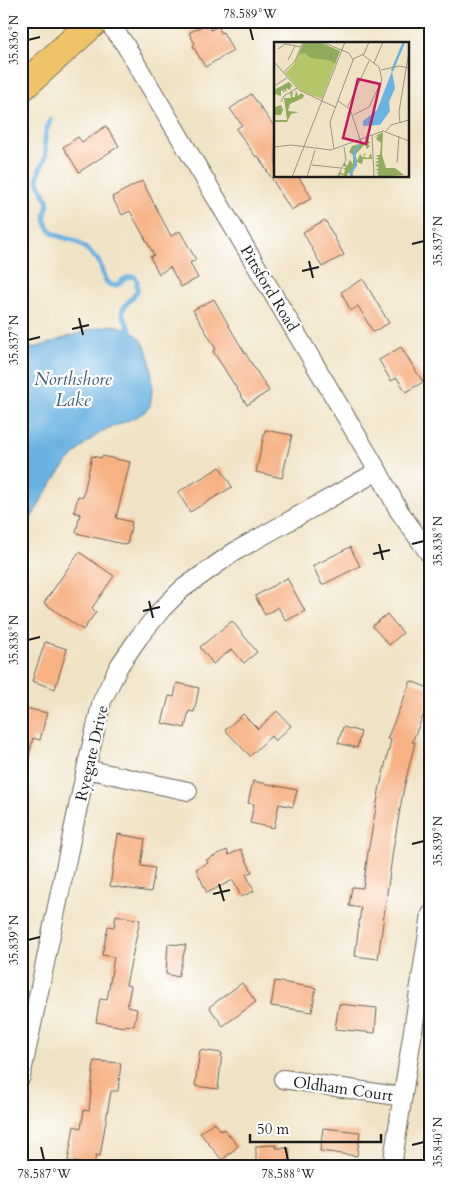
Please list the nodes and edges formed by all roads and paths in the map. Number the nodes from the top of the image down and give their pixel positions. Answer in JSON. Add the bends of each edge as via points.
{"nodes":[{"id":1,"x":95,"y":21,"type":"edge"},
{"id":2,"x":106,"y":21,"type":"edge"},
{"id":3,"x":21,"y":88,"type":"edge"},
{"id":4,"x":378,"y":471,"type":"junction"},
{"id":5,"x":431,"y":556,"type":"edge"},
{"id":6,"x":86,"y":769,"type":"junction"},
{"id":7,"x":188,"y":791,"type":"dead end"},
{"id":8,"x":431,"y":914,"type":"edge"},
{"id":9,"x":21,"y":1077,"type":"edge"},
{"id":10,"x":283,"y":1079,"type":"dead end"},
{"id":11,"x":403,"y":1096,"type":"junction"},
{"id":12,"x":392,"y":1166,"type":"edge"}],
"edges":[{"from":1,"to":3,"type":"main road"},
{"from":2,"to":4,"type":"street","name":"Pittsford Road","via":[[124,43]]},
{"from":4,"to":5,"type":"street","name":"Pittsford Road"},
{"from":4,"to":6,"type":"street","name":"Ryegate Drive","via":[[234,552],[182,589],[162,609],[119,666],[102,702]]},
{"from":6,"to":7,"type":"street"},
{"from":6,"to":9,"type":"street","name":"Ryegate Drive"},
{"from":8,"to":11,"type":"street"},
{"from":10,"to":11,"type":"street","name":"Oldham Court"},
{"from":11,"to":12,"type":"street"}]}
